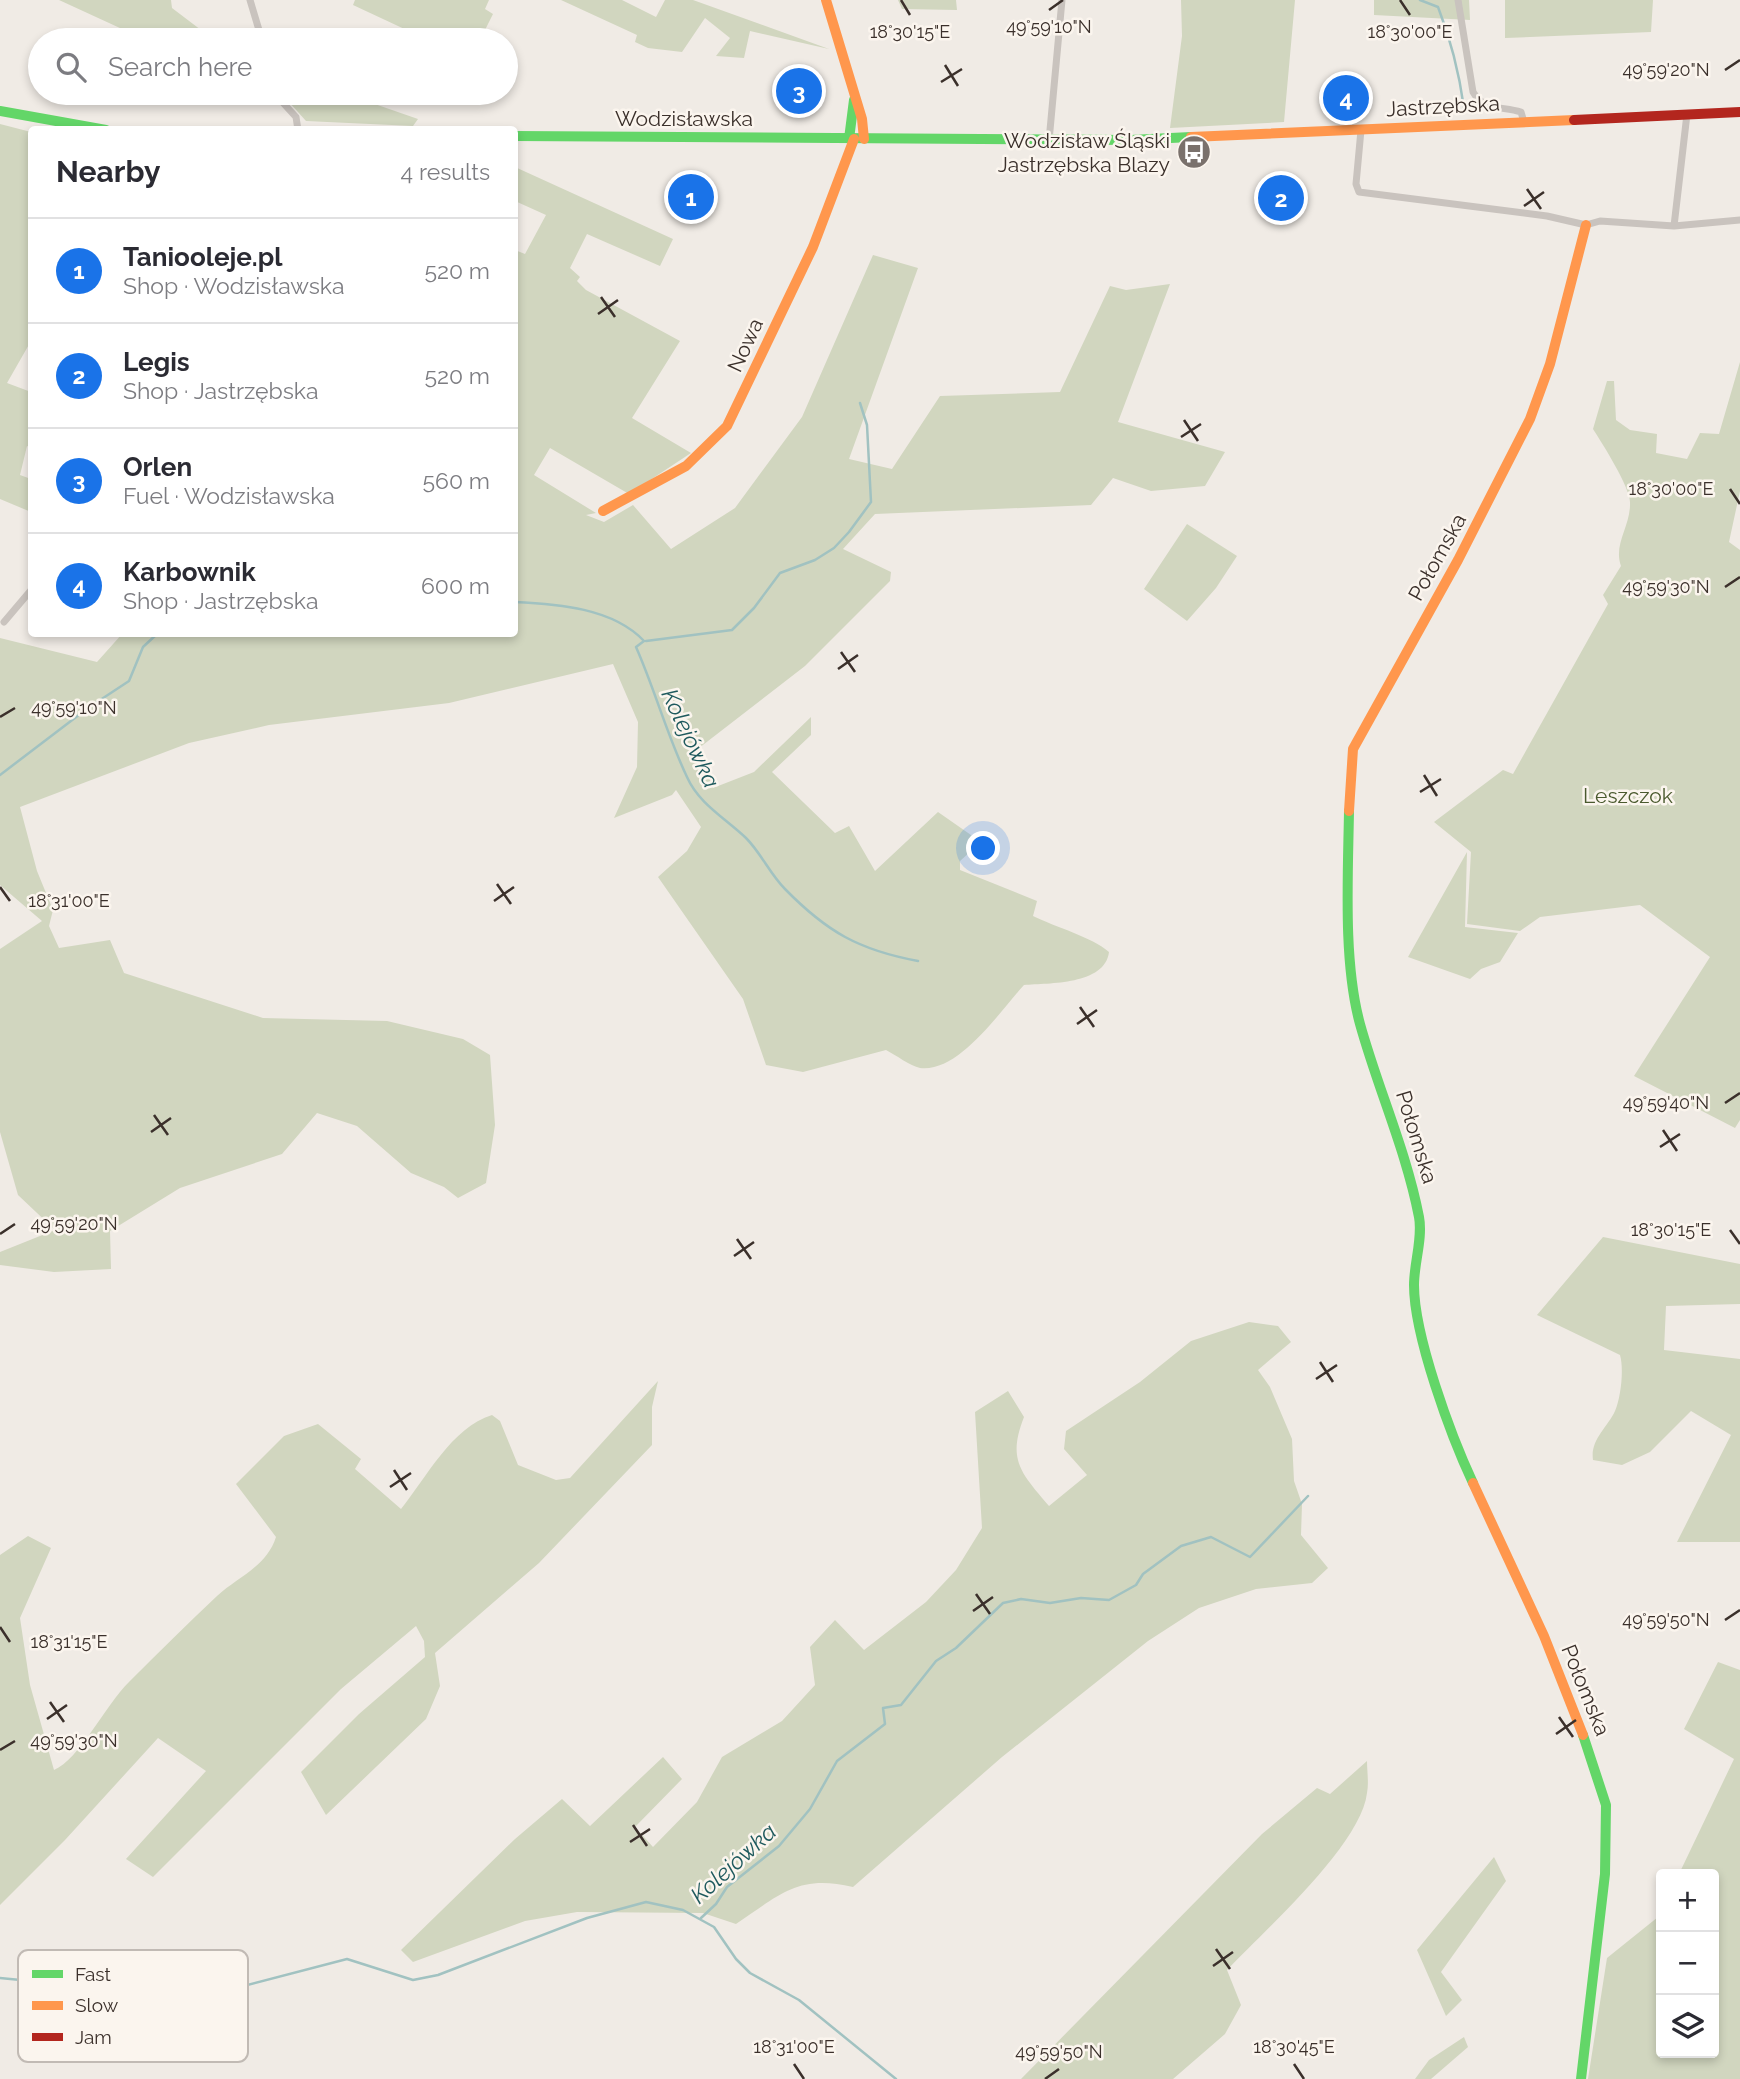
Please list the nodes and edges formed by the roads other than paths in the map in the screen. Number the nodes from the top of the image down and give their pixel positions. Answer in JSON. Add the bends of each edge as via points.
{"nodes":[{"id":1,"x":250,"y":0,"type":"edge"},
{"id":2,"x":825,"y":0,"type":"edge"},
{"id":3,"x":1062,"y":0,"type":"edge"},
{"id":4,"x":1458,"y":0,"type":"edge"},
{"id":5,"x":260,"y":28,"type":"edge"},
{"id":6,"x":285,"y":105,"type":"edge"},
{"id":7,"x":0,"y":111,"type":"edge"},
{"id":8,"x":1740,"y":112,"type":"edge"},
{"id":9,"x":1687,"y":114,"type":"junction"},
{"id":10,"x":1524,"y":122,"type":"junction"},
{"id":11,"x":84,"y":126,"type":"edge"},
{"id":12,"x":297,"y":126,"type":"edge"},
{"id":13,"x":1361,"y":130,"type":"junction"},
{"id":14,"x":518,"y":136,"type":"edge"},
{"id":15,"x":856,"y":139,"type":"junction"},
{"id":16,"x":1049,"y":141,"type":"junction"},
{"id":17,"x":1740,"y":220,"type":"edge"},
{"id":18,"x":1586,"y":225,"type":"junction"},
{"id":19,"x":1674,"y":226,"type":"junction"},
{"id":20,"x":603,"y":511,"type":"dead end"},
{"id":21,"x":28,"y":594,"type":"edge"},
{"id":22,"x":4,"y":622,"type":"dead end"},
{"id":23,"x":1581,"y":2079,"type":"edge"}],
"edges":[{"from":1,"to":5,"type":"street"},
{"from":2,"to":15,"type":"street","name":"Nowa","via":[[855,98]]},
{"from":3,"to":16,"type":"street"},
{"from":4,"to":10,"type":"street","via":[[1473,92],[1479,102],[1490,107],[1521,112]]},
{"from":6,"to":12,"type":"street"},
{"from":7,"to":11,"type":"street"},
{"from":8,"to":9,"type":"street","name":"Jastrzębska"},
{"from":9,"to":10,"type":"street","name":"Jastrzębska"},
{"from":9,"to":19,"type":"street"},
{"from":10,"to":13,"type":"street","name":"Jastrzębska"},
{"from":13,"to":16,"type":"street","name":"Jastrzębska"},
{"from":13,"to":18,"type":"street","via":[[1359,192]]},
{"from":14,"to":15,"type":"street","name":"Wodzisławska"},
{"from":15,"to":16,"type":"street","name":"Jastrzębska"},
{"from":15,"to":20,"type":"street","name":"Nowa","via":[[813,247],[727,426],[716,441],[670,477]]},
{"from":17,"to":19,"type":"street"},
{"from":18,"to":19,"type":"street","via":[[1600,221]]},
{"from":18,"to":23,"type":"street","name":"Połomska","via":[[1550,364],[1530,419],[1353,749],[1348,889],[1360,1021],[1409,1172],[1420,1222],[1414,1286],[1419,1326],[1458,1452],[1544,1636],[1600,1777],[1606,1805],[1605,1874]]},
{"from":21,"to":22,"type":"street"}]}
